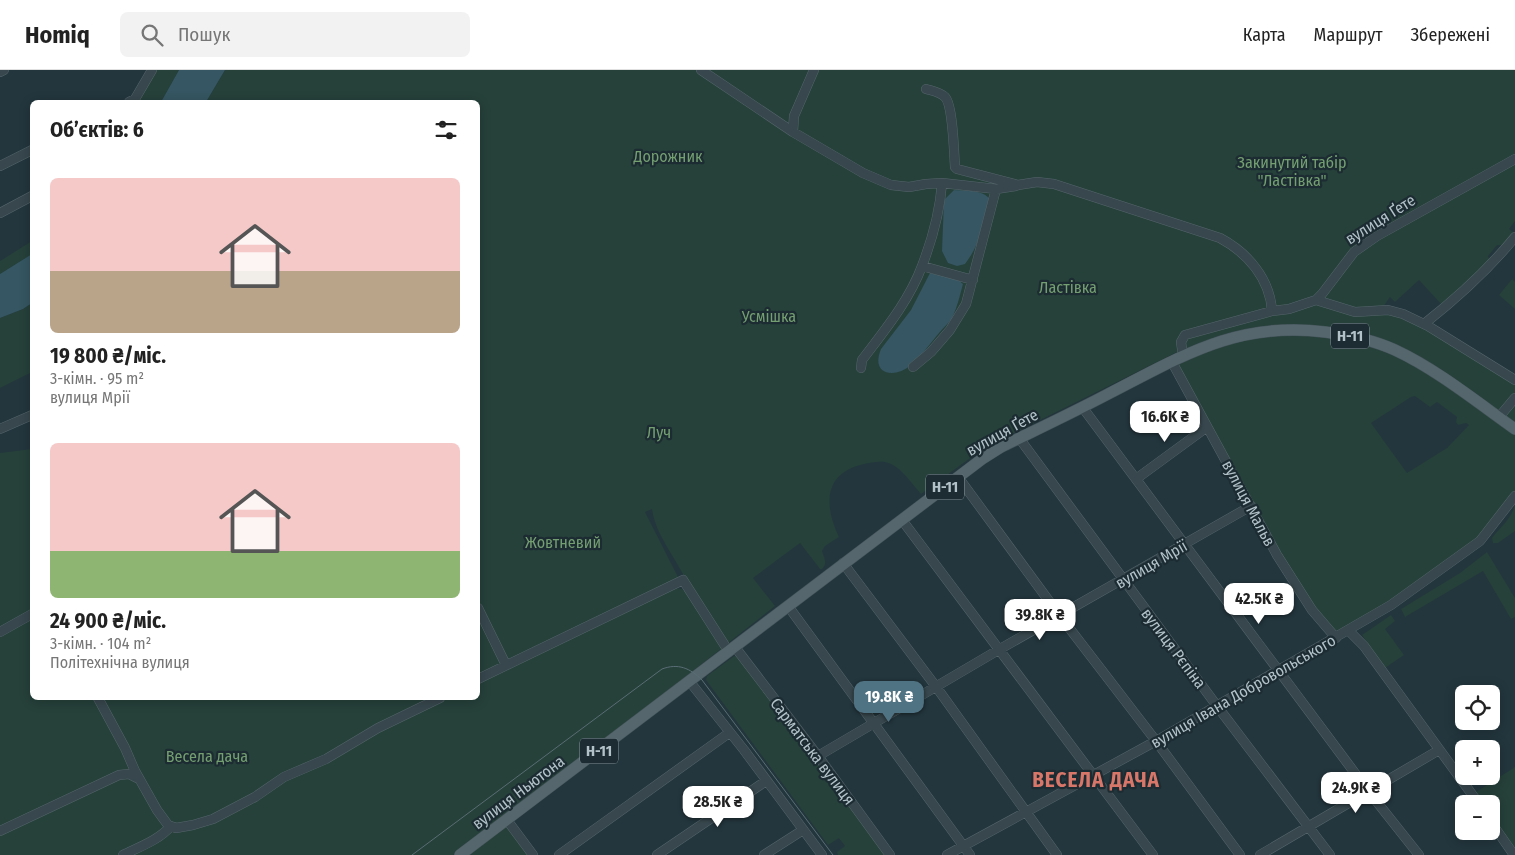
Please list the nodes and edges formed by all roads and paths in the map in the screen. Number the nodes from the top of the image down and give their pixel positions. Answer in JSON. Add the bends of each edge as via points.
{"nodes":[{"id":1,"x":4,"y":70,"type":"edge"},
{"id":2,"x":152,"y":70,"type":"edge"},
{"id":3,"x":701,"y":70,"type":"edge"},
{"id":4,"x":814,"y":70,"type":"edge"},
{"id":5,"x":0,"y":72,"type":"edge"},
{"id":6,"x":926,"y":89,"type":"dead end"},
{"id":7,"x":134,"y":100,"type":"edge"},
{"id":8,"x":793,"y":132,"type":"junction"},
{"id":9,"x":30,"y":151,"type":"edge"},
{"id":10,"x":1515,"y":159,"type":"edge"},
{"id":11,"x":0,"y":166,"type":"edge"},
{"id":12,"x":942,"y":183,"type":"junction"},
{"id":13,"x":1018,"y":185,"type":"junction"},
{"id":14,"x":996,"y":189,"type":"junction"},
{"id":15,"x":30,"y":197,"type":"edge"},
{"id":16,"x":0,"y":213,"type":"edge"},
{"id":17,"x":1515,"y":237,"type":"edge"},
{"id":18,"x":922,"y":266,"type":"junction"},
{"id":19,"x":973,"y":280,"type":"junction"},
{"id":20,"x":1316,"y":300,"type":"junction"},
{"id":21,"x":1272,"y":311,"type":"junction"},
{"id":22,"x":1424,"y":324,"type":"junction"},
{"id":23,"x":1183,"y":356,"type":"junction"},
{"id":24,"x":1172,"y":362,"type":"junction"},
{"id":25,"x":914,"y":367,"type":"dead end"},
{"id":26,"x":861,"y":368,"type":"dead end"},
{"id":27,"x":1515,"y":380,"type":"edge"},
{"id":28,"x":1515,"y":398,"type":"edge"},
{"id":29,"x":1083,"y":408,"type":"junction"},
{"id":30,"x":30,"y":416,"type":"edge"},
{"id":31,"x":1499,"y":417,"type":"junction"},
{"id":32,"x":1208,"y":427,"type":"junction"},
{"id":33,"x":1515,"y":429,"type":"edge"},
{"id":34,"x":0,"y":430,"type":"edge"},
{"id":35,"x":1019,"y":438,"type":"junction"},
{"id":36,"x":958,"y":477,"type":"junction"},
{"id":37,"x":1136,"y":479,"type":"junction"},
{"id":38,"x":1515,"y":496,"type":"edge"},
{"id":39,"x":1251,"y":506,"type":"junction"},
{"id":40,"x":902,"y":520,"type":"junction"},
{"id":41,"x":1185,"y":545,"type":"junction"},
{"id":42,"x":844,"y":563,"type":"junction"},
{"id":43,"x":1123,"y":579,"type":"junction"},
{"id":44,"x":788,"y":606,"type":"junction"},
{"id":45,"x":480,"y":612,"type":"edge"},
{"id":46,"x":30,"y":615,"type":"edge"},
{"id":47,"x":1060,"y":616,"type":"junction"},
{"id":48,"x":1349,"y":630,"type":"junction"},
{"id":49,"x":0,"y":632,"type":"edge"},
{"id":50,"x":1336,"y":638,"type":"junction"},
{"id":51,"x":1000,"y":649,"type":"junction"},
{"id":52,"x":732,"y":650,"type":"junction"},
{"id":53,"x":506,"y":665,"type":"junction"},
{"id":54,"x":1279,"y":670,"type":"junction"},
{"id":55,"x":480,"y":678,"type":"edge"},
{"id":56,"x":690,"y":682,"type":"junction"},
{"id":57,"x":937,"y":688,"type":"junction"},
{"id":58,"x":99,"y":700,"type":"edge"},
{"id":59,"x":436,"y":700,"type":"edge"},
{"id":60,"x":1217,"y":706,"type":"junction"},
{"id":61,"x":875,"y":724,"type":"junction"},
{"id":62,"x":729,"y":733,"type":"junction"},
{"id":63,"x":1156,"y":741,"type":"junction"},
{"id":64,"x":1439,"y":750,"type":"junction"},
{"id":65,"x":818,"y":756,"type":"junction"},
{"id":66,"x":1093,"y":776,"type":"junction"},
{"id":67,"x":140,"y":779,"type":"junction"},
{"id":68,"x":766,"y":781,"type":"junction"},
{"id":69,"x":1369,"y":792,"type":"junction"},
{"id":70,"x":1472,"y":795,"type":"edge"},
{"id":71,"x":1026,"y":811,"type":"junction"},
{"id":72,"x":507,"y":820,"type":"junction"},
{"id":73,"x":172,"y":826,"type":"junction"},
{"id":74,"x":1309,"y":827,"type":"junction"},
{"id":75,"x":803,"y":830,"type":"junction"},
{"id":76,"x":0,"y":831,"type":"edge"},
{"id":77,"x":1500,"y":835,"type":"edge"},
{"id":78,"x":963,"y":846,"type":"junction"},
{"id":79,"x":1055,"y":854,"type":"edge"},
{"id":80,"x":123,"y":855,"type":"edge"},
{"id":81,"x":460,"y":855,"type":"edge"},
{"id":82,"x":533,"y":855,"type":"edge"},
{"id":83,"x":560,"y":855,"type":"edge"},
{"id":84,"x":657,"y":855,"type":"edge"},
{"id":85,"x":764,"y":855,"type":"edge"},
{"id":86,"x":822,"y":855,"type":"edge"},
{"id":87,"x":890,"y":855,"type":"edge"},
{"id":88,"x":947,"y":855,"type":"edge"},
{"id":89,"x":970,"y":855,"type":"edge"},
{"id":90,"x":1153,"y":855,"type":"edge"},
{"id":91,"x":1240,"y":855,"type":"edge"},
{"id":92,"x":1260,"y":855,"type":"edge"},
{"id":93,"x":1330,"y":855,"type":"edge"},
{"id":94,"x":1419,"y":855,"type":"edge"},
{"id":95,"x":1514,"y":855,"type":"edge"}],
"edges":[{"from":1,"to":5,"type":"street"},
{"from":2,"to":7,"type":"street"},
{"from":3,"to":8,"type":"street"},
{"from":4,"to":8,"type":"street","via":[[794,116]]},
{"from":6,"to":13,"type":"street","via":[[947,99],[955,167]]},
{"from":8,"to":12,"type":"street","via":[[863,173],[891,185],[909,188]]},
{"from":9,"to":11,"type":"street"},
{"from":10,"to":20,"type":"street","name":"вулиця Ґете","via":[[1361,247],[1348,258]]},
{"from":12,"to":14,"type":"street"},
{"from":12,"to":18,"type":"street","via":[[930,246]]},
{"from":13,"to":14,"type":"street"},
{"from":13,"to":21,"type":"street","via":[[1054,184],[1220,238],[1250,258],[1268,289]]},
{"from":14,"to":19,"type":"street"},
{"from":15,"to":16,"type":"street"},
{"from":17,"to":22,"type":"street","via":[[1488,268]]},
{"from":18,"to":19,"type":"street"},
{"from":18,"to":26,"type":"street","via":[[895,316],[862,360]]},
{"from":19,"to":25,"type":"street","via":[[966,304],[950,330]]},
{"from":20,"to":21,"type":"street"},
{"from":20,"to":22,"type":"street","via":[[1355,312],[1396,312]]},
{"from":21,"to":23,"type":"street","via":[[1185,335],[1181,342]]},
{"from":22,"to":27,"type":"street"},
{"from":23,"to":24,"type":"main road","name":"вулиця Ґете","number":"Н-11"},
{"from":23,"to":31,"type":"main road","number":"Н-11","via":[[1228,338],[1263,331],[1295,329],[1350,336],[1380,344],[1417,361]]},
{"from":24,"to":29,"type":"main road","name":"вулиця Ґете","number":"Н-11"},
{"from":24,"to":32,"type":"street","name":"вулиця Мальв"},
{"from":28,"to":31,"type":"street"},
{"from":29,"to":35,"type":"main road","name":"вулиця Ґете","number":"Н-11"},
{"from":29,"to":37,"type":"street"},
{"from":30,"to":34,"type":"street"},
{"from":31,"to":33,"type":"main road","number":"Н-11"},
{"from":32,"to":37,"type":"street"},
{"from":32,"to":39,"type":"street","name":"вулиця Мальв"},
{"from":35,"to":36,"type":"main road","name":"вулиця Ґете","number":"Н-11"},
{"from":35,"to":43,"type":"street","name":"вулиця Рєпіна"},
{"from":36,"to":40,"type":"main road","name":"вулиця Ґете","number":"Н-11"},
{"from":36,"to":47,"type":"street"},
{"from":37,"to":41,"type":"street"},
{"from":38,"to":48,"type":"street","name":"вулиця Івана Добровольського","via":[[1480,541],[1409,593]]},
{"from":39,"to":41,"type":"street","name":"вулиця Мрії"},
{"from":39,"to":50,"type":"street","name":"вулиця Мальв","via":[[1296,587]]},
{"from":40,"to":42,"type":"main road","name":"вулиця Ґете","number":"Н-11"},
{"from":40,"to":51,"type":"street"},
{"from":41,"to":43,"type":"street","name":"вулиця Мрії"},
{"from":41,"to":54,"type":"street"},
{"from":42,"to":44,"type":"main road","name":"вулиця Ґете","number":"Н-11"},
{"from":42,"to":57,"type":"street"},
{"from":43,"to":47,"type":"street","name":"вулиця Мрії"},
{"from":43,"to":60,"type":"street","name":"вулиця Рєпіна"},
{"from":44,"to":52,"type":"main road","name":"вулиця Ґете","number":"Н-11"},
{"from":44,"to":61,"type":"street"},
{"from":45,"to":53,"type":"street"},
{"from":46,"to":49,"type":"street"},
{"from":47,"to":51,"type":"street","name":"вулиця Мрії"},
{"from":47,"to":63,"type":"street"},
{"from":48,"to":50,"type":"street","name":"вулиця Івана Добровольського"},
{"from":48,"to":64,"type":"street"},
{"from":50,"to":54,"type":"street","name":"вулиця Івана Добровольського"},
{"from":51,"to":57,"type":"street","name":"вулиця Мрії"},
{"from":51,"to":66,"type":"street"},
{"from":52,"to":53,"type":"street","name":"Сарматська вулиця","via":[[683,580]]},
{"from":52,"to":56,"type":"main road","name":"вулиця Ґете","number":"Н-11"},
{"from":52,"to":65,"type":"street","name":"Сарматська вулиця"},
{"from":53,"to":55,"type":"street"},
{"from":54,"to":60,"type":"street","name":"вулиця Івана Добровольського"},
{"from":54,"to":69,"type":"street"},
{"from":56,"to":62,"type":"street"},
{"from":56,"to":72,"type":"main road","name":"вулиця Ньютона","number":"Н-11"},
{"from":57,"to":61,"type":"street","name":"вулиця Мрії"},
{"from":57,"to":71,"type":"street"},
{"from":58,"to":67,"type":"street"},
{"from":59,"to":73,"type":"street","via":[[213,818],[193,825]]},
{"from":60,"to":63,"type":"street","name":"вулиця Івана Добровольського"},
{"from":60,"to":74,"type":"street","name":"вулиця Рєпіна"},
{"from":61,"to":65,"type":"street","name":"вулиця Мрії"},
{"from":61,"to":78,"type":"street"},
{"from":62,"to":68,"type":"street"},
{"from":62,"to":83,"type":"street"},
{"from":63,"to":66,"type":"street","name":"вулиця Івана Добровольського"},
{"from":63,"to":91,"type":"street"},
{"from":64,"to":69,"type":"street"},
{"from":64,"to":70,"type":"street"},
{"from":65,"to":87,"type":"street","name":"Сарматська вулиця"},
{"from":66,"to":71,"type":"street","name":"вулиця Івана Добровольського"},
{"from":66,"to":90,"type":"street"},
{"from":67,"to":73,"type":"street","via":[[164,820]]},
{"from":67,"to":76,"type":"street","via":[[129,774],[119,775]]},
{"from":68,"to":75,"type":"street"},
{"from":68,"to":84,"type":"street"},
{"from":69,"to":74,"type":"street"},
{"from":69,"to":94,"type":"street"},
{"from":71,"to":78,"type":"street","name":"вулиця Івана Добровольського"},
{"from":71,"to":79,"type":"street"},
{"from":72,"to":81,"type":"main road","name":"вулиця Ньютона","number":"Н-11"},
{"from":72,"to":82,"type":"street"},
{"from":73,"to":80,"type":"street"},
{"from":74,"to":92,"type":"street"},
{"from":74,"to":93,"type":"street","name":"вулиця Рєпіна"},
{"from":75,"to":85,"type":"street"},
{"from":75,"to":86,"type":"street"},
{"from":77,"to":95,"type":"street"},
{"from":78,"to":88,"type":"street","name":"вулиця Івана Добровольського"},
{"from":78,"to":89,"type":"street"}]}
